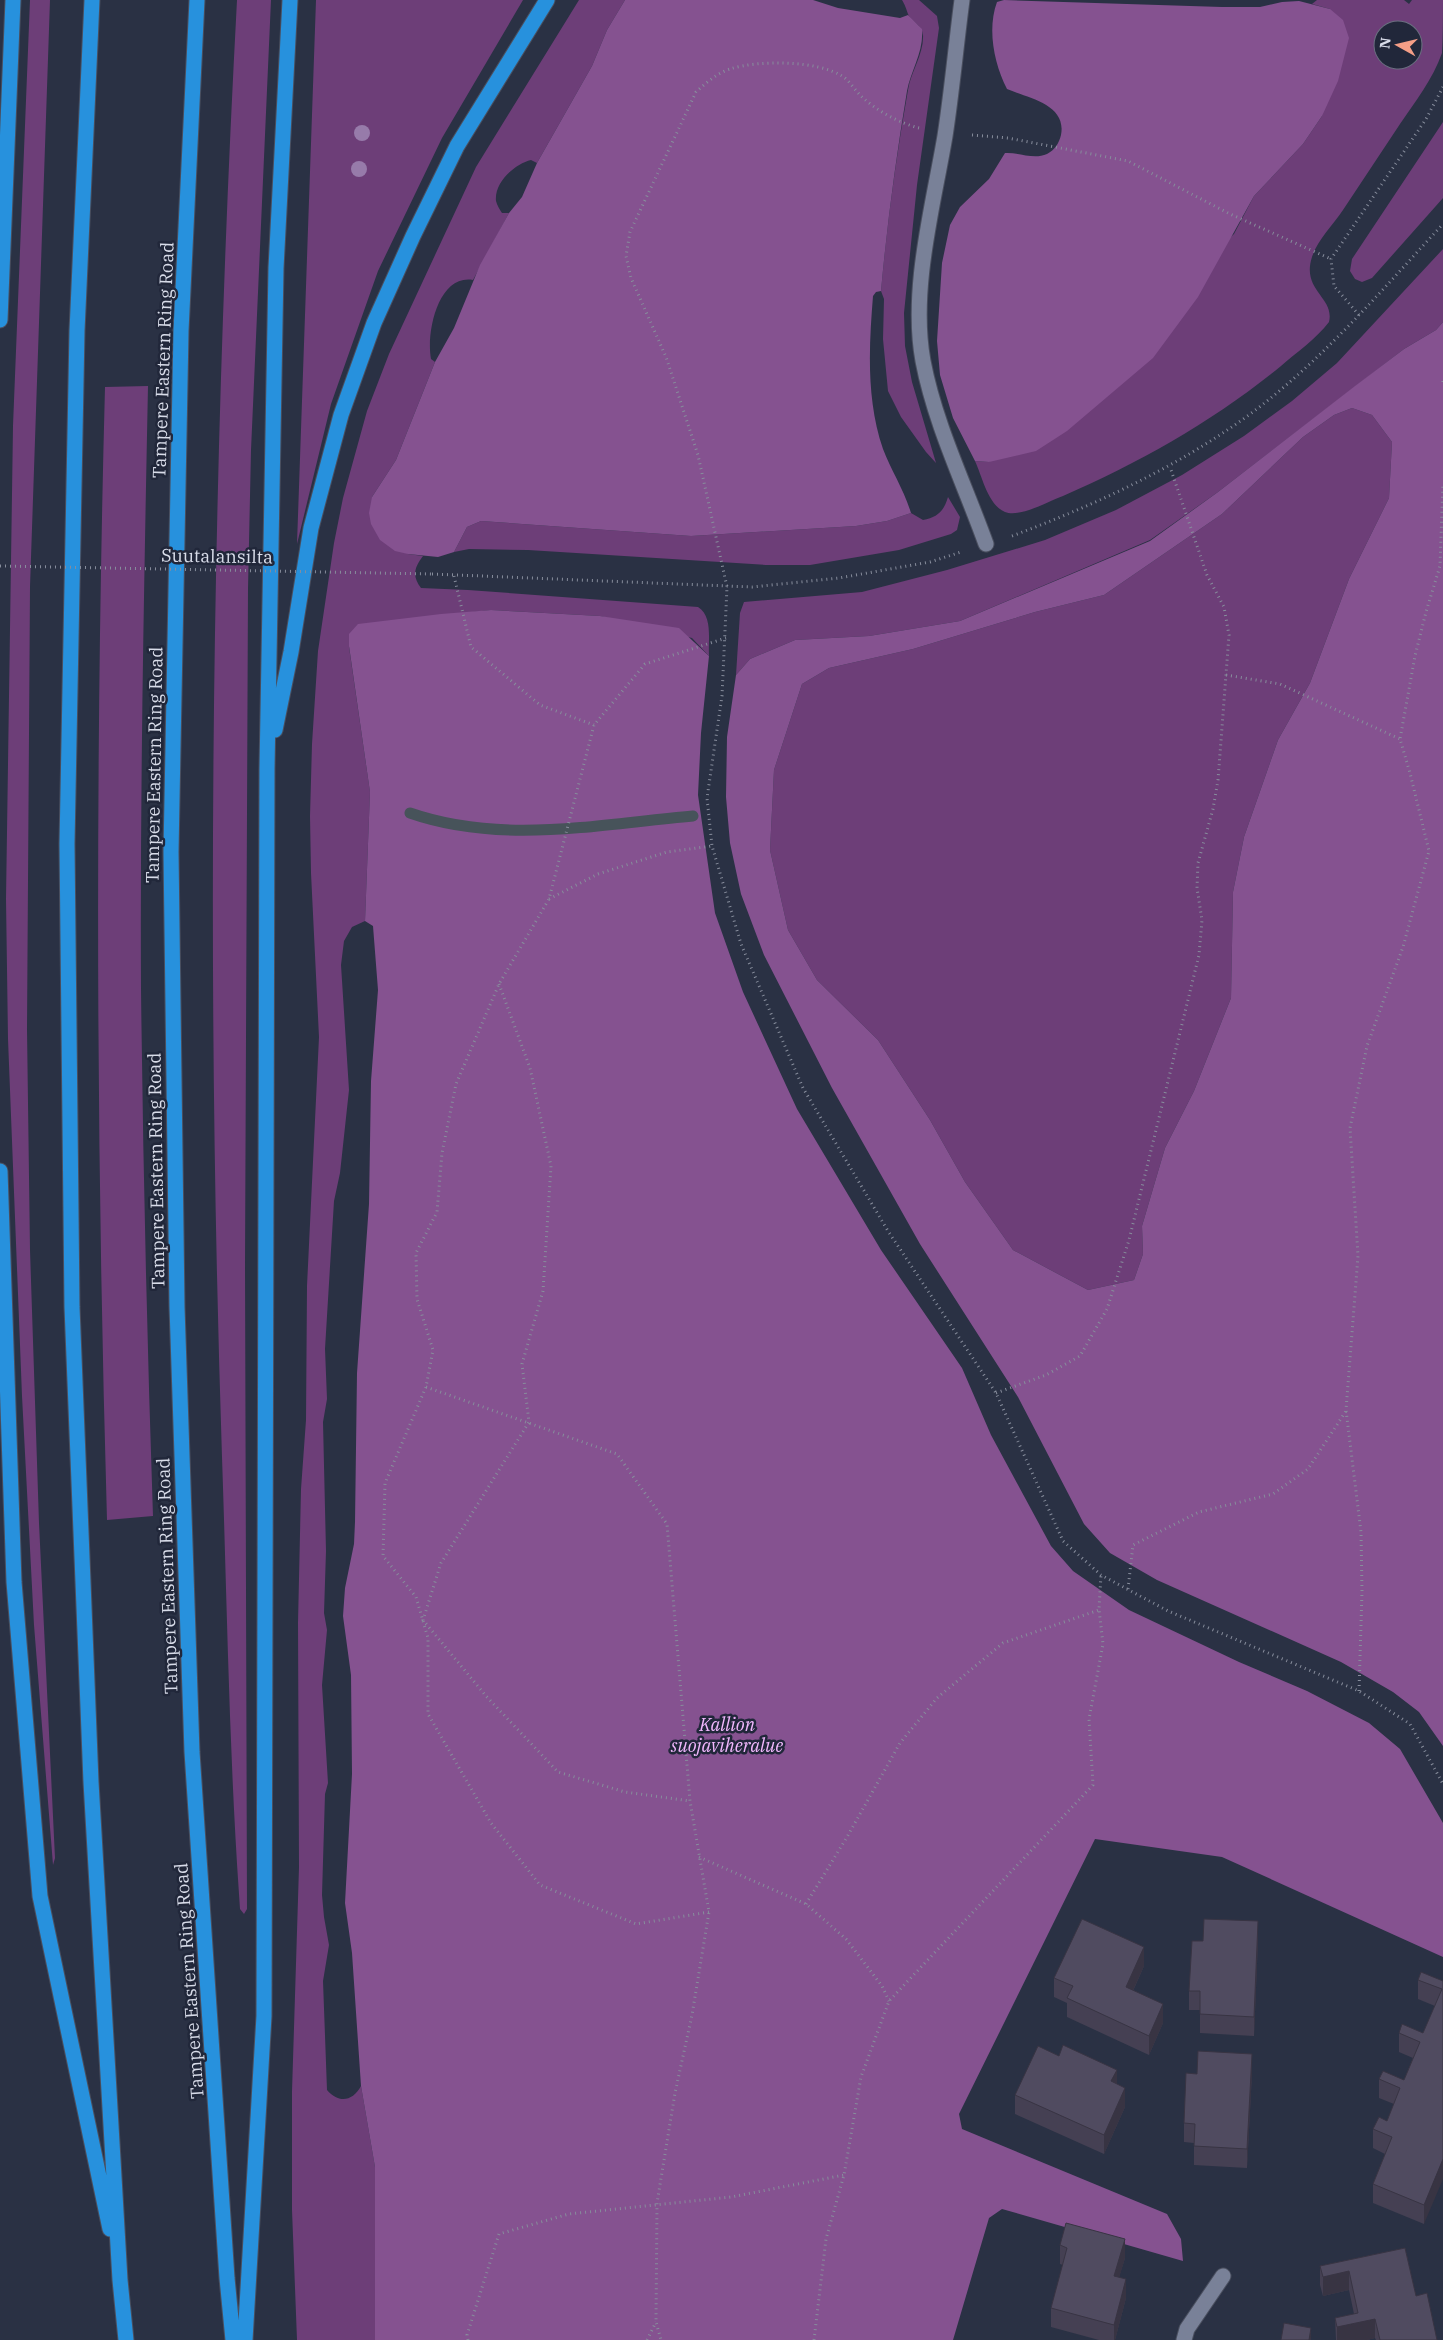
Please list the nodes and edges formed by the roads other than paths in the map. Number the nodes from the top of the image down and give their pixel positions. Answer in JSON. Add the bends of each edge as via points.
{"nodes":[{"id":1,"x":14,"y":0,"type":"edge"},
{"id":2,"x":92,"y":0,"type":"edge"},
{"id":3,"x":197,"y":0,"type":"edge"},
{"id":4,"x":290,"y":0,"type":"edge"},
{"id":5,"x":548,"y":0,"type":"edge"},
{"id":6,"x":962,"y":0,"type":"edge"},
{"id":7,"x":0,"y":320,"type":"edge"},
{"id":8,"x":986,"y":544,"type":"dead end"},
{"id":9,"x":267,"y":769,"type":"junction"},
{"id":10,"x":0,"y":1171,"type":"edge"},
{"id":11,"x":1223,"y":2276,"type":"dead end"},
{"id":12,"x":120,"y":2280,"type":"junction"},
{"id":13,"x":126,"y":2340,"type":"edge"},
{"id":14,"x":233,"y":2340,"type":"edge"},
{"id":15,"x":245,"y":2340,"type":"edge"},
{"id":16,"x":1184,"y":2340,"type":"edge"}],
"edges":[{"from":1,"to":7,"type":"highway"},
{"from":2,"to":12,"type":"highway","via":[[77,331],[67,834],[72,1297],[91,1782]]},
{"from":3,"to":14,"type":"highway","name":"Tampere Eastern Ring Road","via":[[181,331],[171,842],[176,1307],[192,1752]]},
{"from":4,"to":9,"type":"highway","via":[[276,268]]},
{"from":5,"to":9,"type":"highway","via":[[457,146],[374,323],[341,415],[311,528],[291,652]]},
{"from":6,"to":8,"type":"street","via":[[945,135],[918,303],[923,360],[937,420],[965,484]]},
{"from":9,"to":15,"type":"highway","via":[[264,2016]]},
{"from":10,"to":12,"type":"highway","via":[[14,1582],[40,1896]]},
{"from":11,"to":16,"type":"street","via":[[1187,2329]]},
{"from":12,"to":13,"type":"highway"}]}
